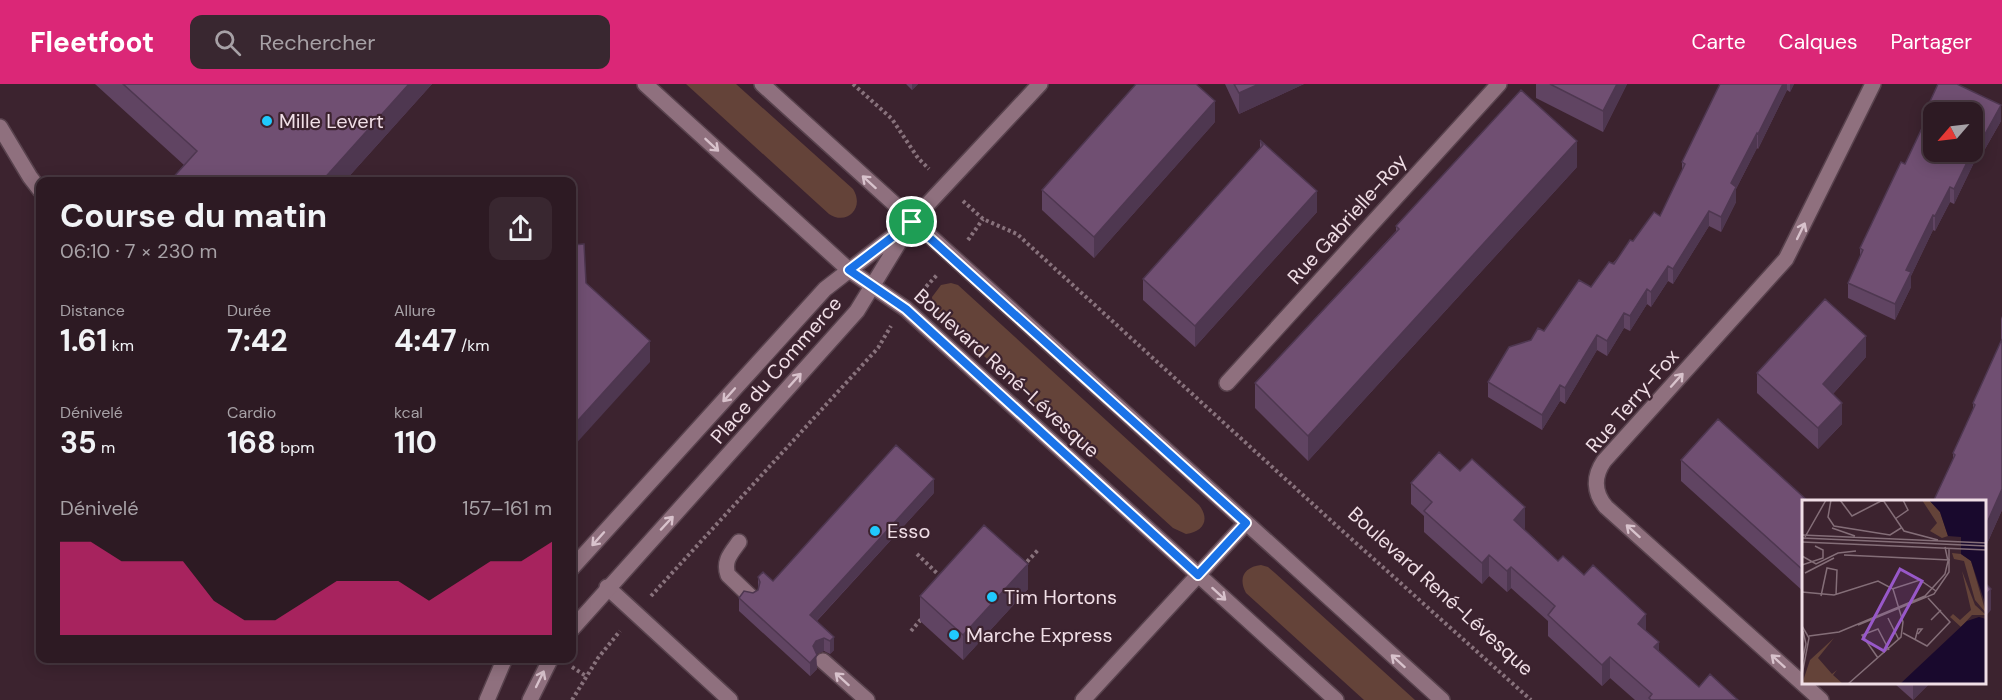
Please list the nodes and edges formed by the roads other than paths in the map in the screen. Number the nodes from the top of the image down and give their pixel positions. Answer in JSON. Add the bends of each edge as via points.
{"nodes":[{"id":1,"x":645,"y":84,"type":"edge"},
{"id":2,"x":762,"y":84,"type":"edge"},
{"id":3,"x":1040,"y":84,"type":"edge"},
{"id":4,"x":1498,"y":84,"type":"edge"},
{"id":5,"x":1873,"y":84,"type":"edge"},
{"id":6,"x":0,"y":127,"type":"edge"},
{"id":7,"x":36,"y":185,"type":"edge"},
{"id":8,"x":912,"y":222,"type":"junction"},
{"id":9,"x":849,"y":270,"type":"junction"},
{"id":10,"x":873,"y":286,"type":"junction"},
{"id":11,"x":1227,"y":383,"type":"dead end"},
{"id":12,"x":1246,"y":523,"type":"junction"},
{"id":13,"x":739,"y":542,"type":"dead end"},
{"id":14,"x":576,"y":564,"type":"edge"},
{"id":15,"x":1198,"y":575,"type":"junction"},
{"id":16,"x":607,"y":587,"type":"junction"},
{"id":17,"x":751,"y":597,"type":"edge"},
{"id":18,"x":576,"y":624,"type":"edge"},
{"id":19,"x":823,"y":661,"type":"dead end"},
{"id":20,"x":503,"y":663,"type":"edge"},
{"id":21,"x":548,"y":663,"type":"edge"},
{"id":22,"x":1802,"y":683,"type":"edge"},
{"id":23,"x":1804,"y":685,"type":"edge"},
{"id":24,"x":487,"y":700,"type":"edge"},
{"id":25,"x":530,"y":700,"type":"edge"},
{"id":26,"x":730,"y":700,"type":"edge"},
{"id":27,"x":867,"y":700,"type":"edge"},
{"id":28,"x":1083,"y":700,"type":"edge"},
{"id":29,"x":1336,"y":700,"type":"edge"},
{"id":30,"x":1442,"y":700,"type":"edge"},
{"id":31,"x":1821,"y":700,"type":"edge"}],
"edges":[{"from":1,"to":9,"type":"street","name":"Boulevard René-Lévesque","one_way":true},
{"from":8,"to":2,"type":"street","one_way":true},
{"from":3,"to":8,"type":"street"},
{"from":4,"to":11,"type":"street","name":"Rue Gabrielle-Roy"},
{"from":22,"to":5,"type":"street","name":"Rue Terry-Fox","one_way":true,"via":[[1606,507],[1598,495],[1597,474],[1604,461],[1786,259]]},
{"from":6,"to":7,"type":"street"},
{"from":8,"to":9,"type":"street","name":"Place du Commerce"},
{"from":8,"to":10,"type":"street","name":"Place du Commerce"},
{"from":8,"to":12,"type":"street"},
{"from":9,"to":10,"type":"street","name":"Boulevard René-Lévesque"},
{"from":9,"to":14,"type":"street","name":"Place du Commerce","one_way":true,"via":[[825,289]]},
{"from":10,"to":15,"type":"street","name":"Boulevard René-Lévesque","via":[[906,309]]},
{"from":16,"to":10,"type":"street","name":"Place du Commerce","one_way":true,"via":[[848,321]]},
{"from":12,"to":15,"type":"street"},
{"from":30,"to":12,"type":"street","one_way":true},
{"from":13,"to":17,"type":"street","via":[[727,560],[727,571]]},
{"from":15,"to":28,"type":"street"},
{"from":15,"to":29,"type":"street","name":"Boulevard René-Lévesque","one_way":true},
{"from":16,"to":18,"type":"street","name":"Place du Commerce"},
{"from":16,"to":26,"type":"street"},
{"from":27,"to":19,"type":"street","one_way":true},
{"from":20,"to":24,"type":"street"},
{"from":25,"to":21,"type":"street","one_way":true},
{"from":31,"to":23,"type":"street","name":"Rue Terry-Fox","one_way":true}]}
